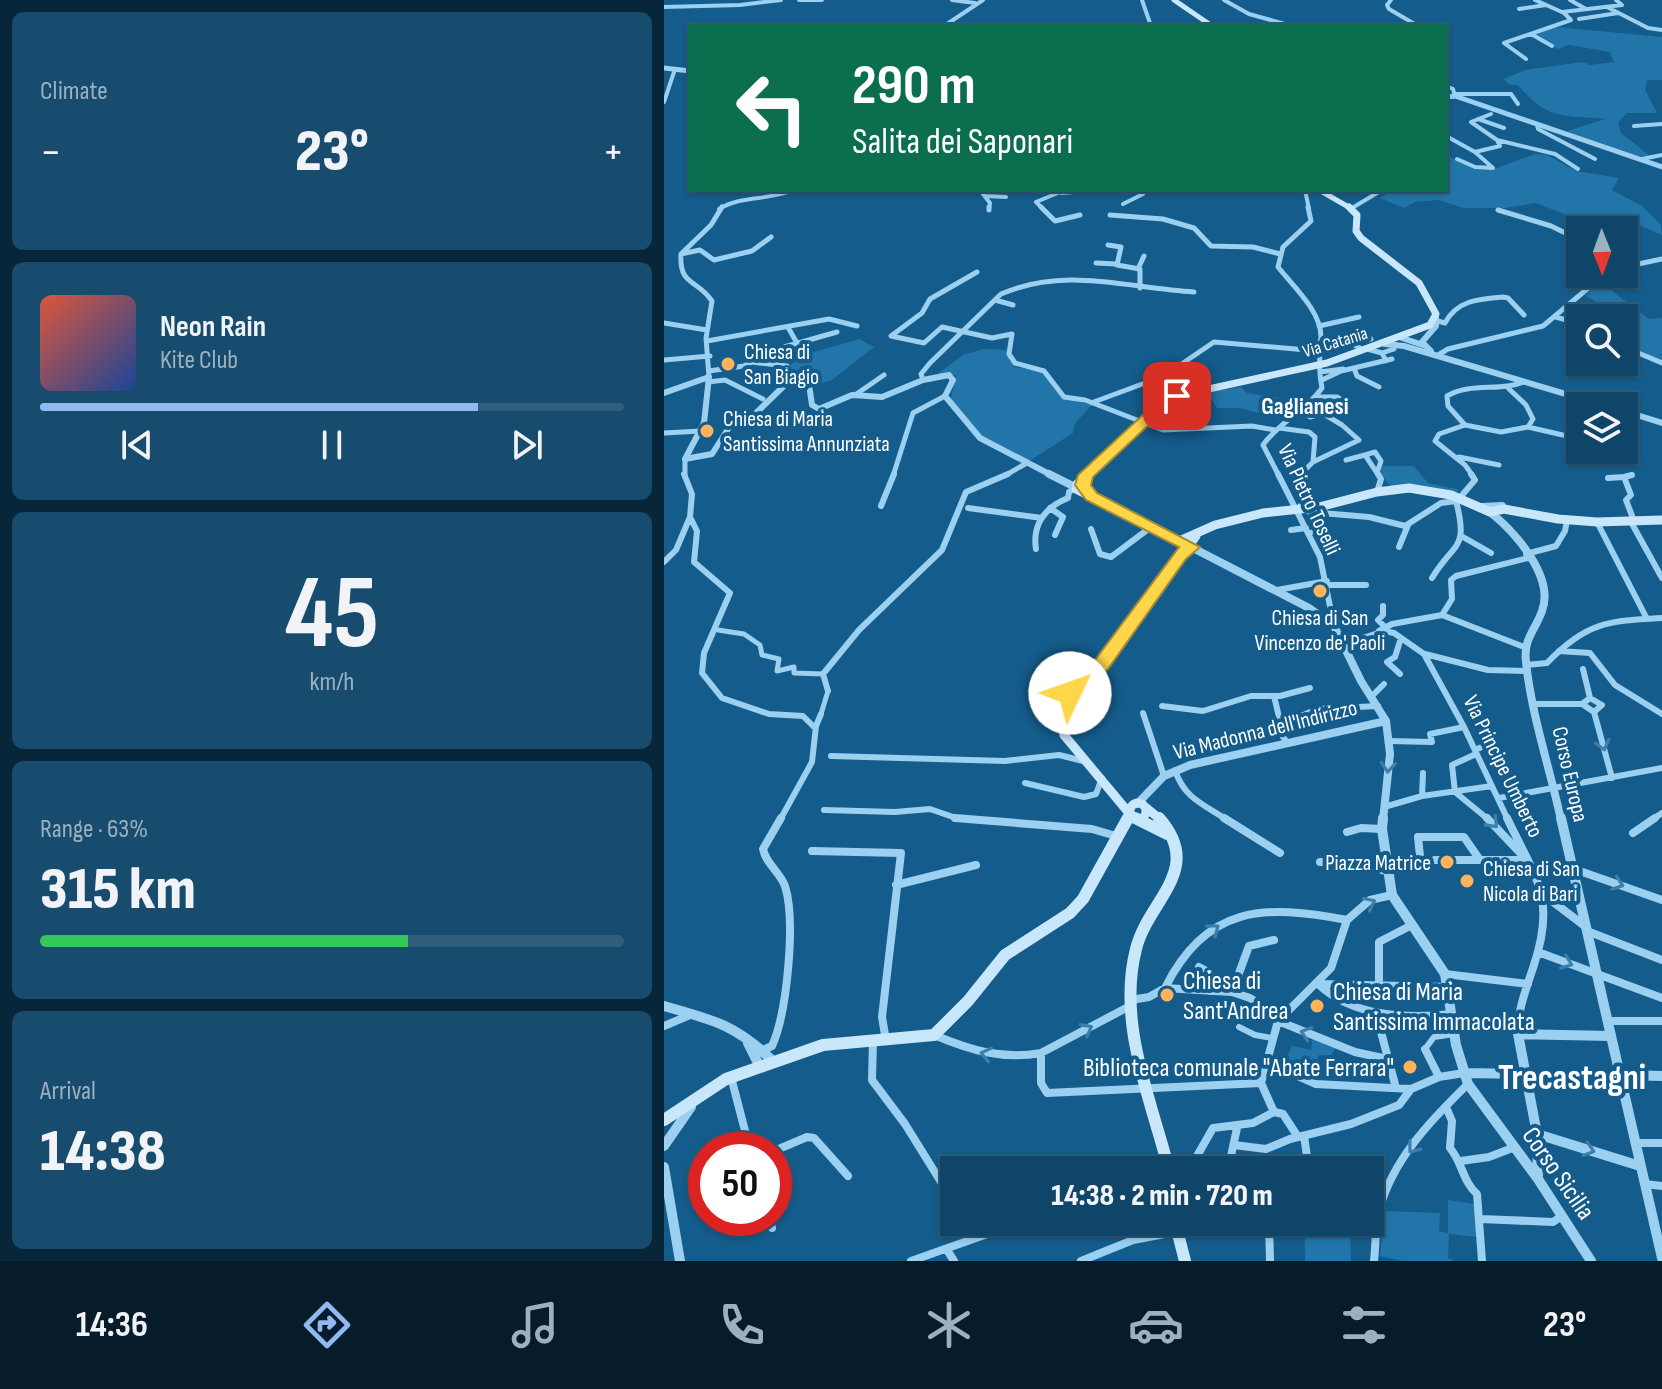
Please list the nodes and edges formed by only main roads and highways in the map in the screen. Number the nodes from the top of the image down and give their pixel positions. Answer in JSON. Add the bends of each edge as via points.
{"nodes":[{"id":1,"x":1174,"y":0,"type":"edge"},
{"id":2,"x":1209,"y":24,"type":"edge"},
{"id":3,"x":1323,"y":192,"type":"edge"},
{"id":4,"x":1457,"y":497,"type":"junction"},
{"id":5,"x":1522,"y":512,"type":"junction"},
{"id":6,"x":1662,"y":520,"type":"edge"},
{"id":7,"x":1215,"y":525,"type":"junction"},
{"id":8,"x":1186,"y":544,"type":"junction"},
{"id":9,"x":1140,"y":813,"type":"junction"},
{"id":10,"x":664,"y":1120,"type":"edge"},
{"id":11,"x":1165,"y":1156,"type":"edge"},
{"id":12,"x":1178,"y":1236,"type":"edge"},
{"id":13,"x":1185,"y":1261,"type":"edge"}],
"edges":[{"from":1,"to":2,"type":"main road"},
{"from":3,"to":8,"type":"main road","name":"Via Catania","via":[[1352,208],[1358,234],[1419,283],[1436,319],[1384,348],[1318,369],[1172,397],[1079,485]]},
{"from":4,"to":5,"type":"main road"},
{"from":4,"to":5,"type":"main road","via":[[1486,510]]},
{"from":4,"to":7,"type":"main road","via":[[1391,490]]},
{"from":5,"to":6,"type":"main road","via":[[1597,522]]},
{"from":7,"to":8,"type":"main road"},
{"from":7,"to":8,"type":"main road"},
{"from":8,"to":9,"type":"main road","via":[[1106,659],[1062,704],[1064,735],[1110,790]]},
{"from":9,"to":10,"type":"main road","via":[[1083,899],[1005,955],[934,1035],[823,1045],[764,1058]]},
{"from":9,"to":11,"type":"main road","via":[[1173,838],[1177,850],[1175,873],[1136,945],[1132,1002],[1134,1033]]},
{"from":12,"to":13,"type":"main road"}]}
